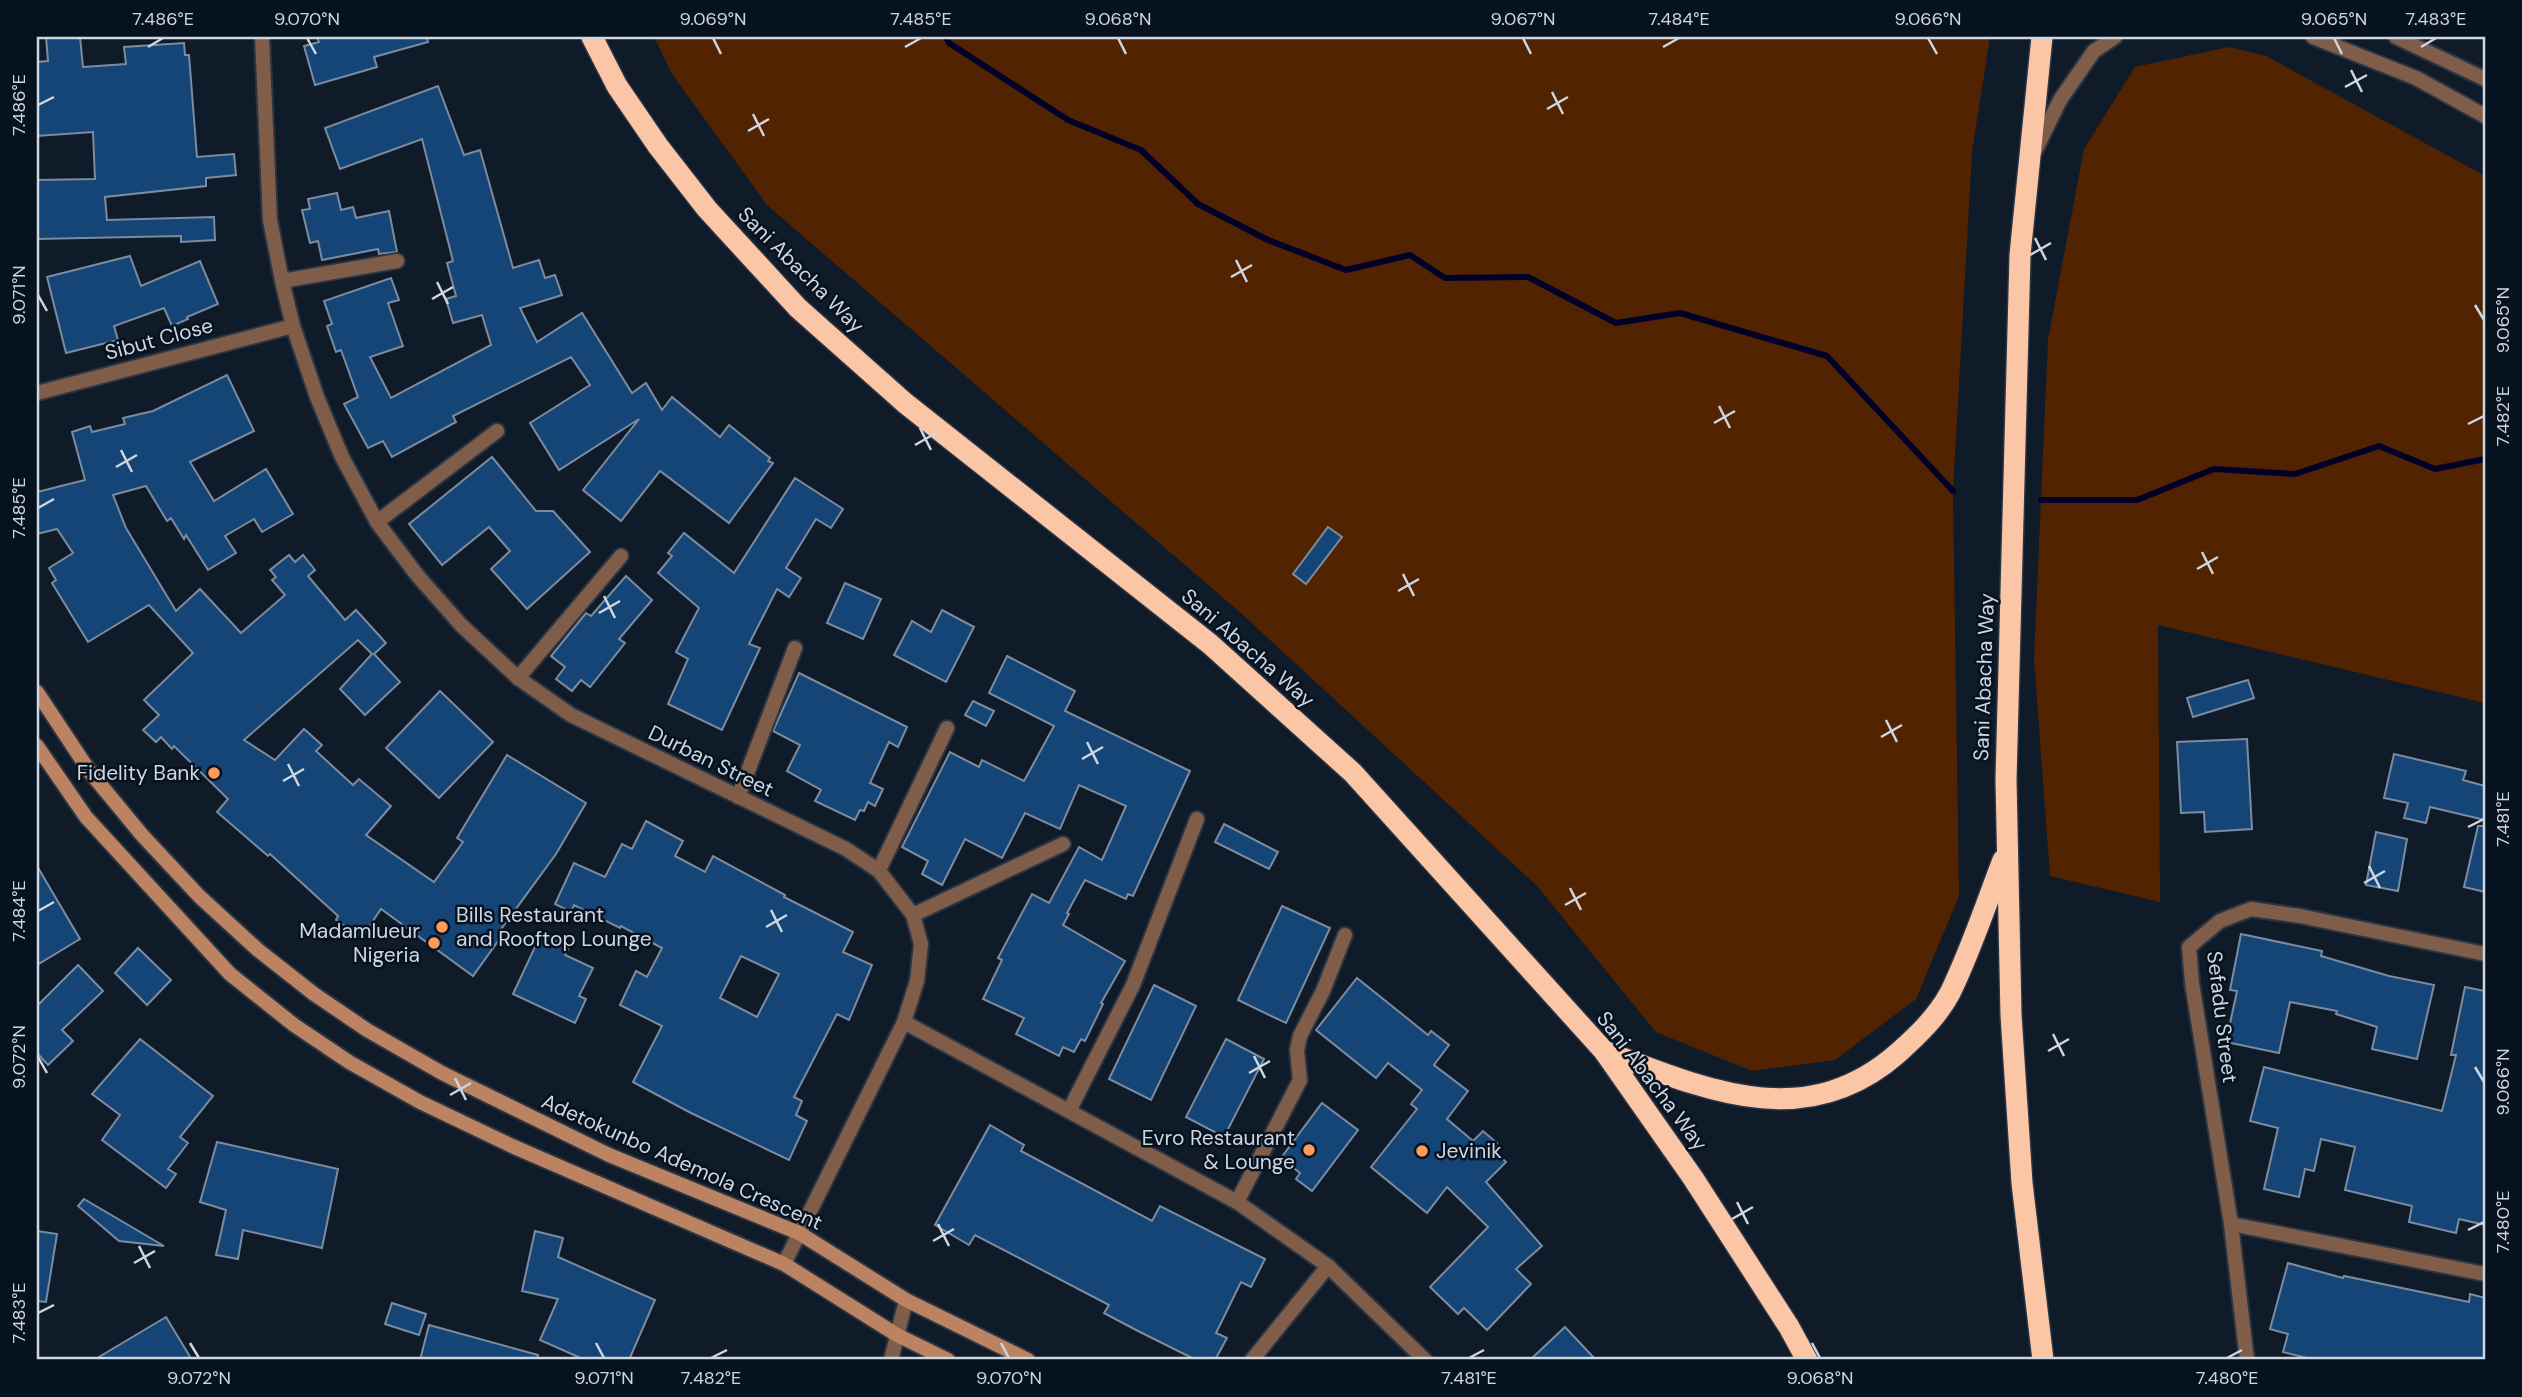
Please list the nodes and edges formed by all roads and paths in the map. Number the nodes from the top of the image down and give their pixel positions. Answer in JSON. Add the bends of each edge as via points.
{"nodes":[{"id":1,"x":262,"y":37,"type":"edge"},
{"id":2,"x":592,"y":37,"type":"edge"},
{"id":3,"x":2042,"y":37,"type":"edge"},
{"id":4,"x":2115,"y":37,"type":"edge"},
{"id":5,"x":2313,"y":37,"type":"edge"},
{"id":6,"x":2396,"y":37,"type":"edge"},
{"id":7,"x":2485,"y":79,"type":"edge"},
{"id":8,"x":2485,"y":117,"type":"edge"},
{"id":9,"x":2029,"y":162,"type":"junction"},
{"id":10,"x":397,"y":261,"type":"dead end"},
{"id":11,"x":282,"y":282,"type":"junction"},
{"id":12,"x":293,"y":326,"type":"junction"},
{"id":13,"x":37,"y":393,"type":"edge"},
{"id":14,"x":497,"y":431,"type":"dead end"},
{"id":15,"x":377,"y":522,"type":"junction"},
{"id":16,"x":621,"y":556,"type":"dead end"},
{"id":17,"x":795,"y":648,"type":"dead end"},
{"id":18,"x":518,"y":678,"type":"junction"},
{"id":19,"x":37,"y":692,"type":"edge"},
{"id":20,"x":947,"y":728,"type":"dead end"},
{"id":21,"x":37,"y":746,"type":"edge"},
{"id":22,"x":738,"y":797,"type":"junction"},
{"id":23,"x":1197,"y":819,"type":"dead end"},
{"id":24,"x":1063,"y":844,"type":"dead end"},
{"id":25,"x":2007,"y":847,"type":"junction"},
{"id":26,"x":878,"y":870,"type":"junction"},
{"id":27,"x":913,"y":915,"type":"junction"},
{"id":28,"x":1345,"y":935,"type":"dead end"},
{"id":29,"x":2485,"y":954,"type":"edge"},
{"id":30,"x":904,"y":1021,"type":"junction"},
{"id":31,"x":1604,"y":1051,"type":"junction"},
{"id":32,"x":1069,"y":1111,"type":"junction"},
{"id":33,"x":1237,"y":1202,"type":"junction"},
{"id":34,"x":2231,"y":1224,"type":"junction"},
{"id":35,"x":799,"y":1233,"type":"junction"},
{"id":36,"x":784,"y":1264,"type":"junction"},
{"id":37,"x":1328,"y":1266,"type":"junction"},
{"id":38,"x":2485,"y":1274,"type":"edge"},
{"id":39,"x":906,"y":1300,"type":"junction"},
{"id":40,"x":897,"y":1335,"type":"junction"},
{"id":41,"x":891,"y":1360,"type":"edge"},
{"id":42,"x":948,"y":1360,"type":"edge"},
{"id":43,"x":1028,"y":1360,"type":"edge"},
{"id":44,"x":1252,"y":1360,"type":"edge"},
{"id":45,"x":1425,"y":1360,"type":"edge"},
{"id":46,"x":1807,"y":1360,"type":"edge"},
{"id":47,"x":2043,"y":1360,"type":"edge"},
{"id":48,"x":2247,"y":1360,"type":"edge"}],
"edges":[{"from":1,"to":11,"type":"street","name":"Durban Street","via":[[270,219]]},
{"from":2,"to":31,"type":"highway","name":"Sani Abacha Way","via":[[617,86],[658,146],[706,209],[798,308],[905,402],[1210,644],[1353,773]]},
{"from":3,"to":9,"type":"highway","name":"Sani Abacha Way"},
{"from":4,"to":9,"type":"street","via":[[2094,51],[2060,100]]},
{"from":5,"to":8,"type":"street","via":[[2416,78]]},
{"from":6,"to":7,"type":"street"},
{"from":9,"to":25,"type":"highway","name":"Sani Abacha Way","via":[[2020,255]]},
{"from":10,"to":11,"type":"street"},
{"from":11,"to":12,"type":"street","name":"Durban Street"},
{"from":12,"to":13,"type":"street","name":"Sibut Close"},
{"from":12,"to":15,"type":"street","name":"Durban Street","via":[[342,457]]},
{"from":14,"to":15,"type":"street"},
{"from":15,"to":18,"type":"street","name":"Durban Street","via":[[461,625]]},
{"from":16,"to":18,"type":"street"},
{"from":17,"to":22,"type":"street"},
{"from":18,"to":22,"type":"street","name":"Durban Street","via":[[571,715]]},
{"from":19,"to":35,"type":"main road","name":"Adetokunbo Ademola Crescent","via":[[90,772],[142,835],[209,905],[314,994],[442,1073],[609,1156]]},
{"from":20,"to":26,"type":"street"},
{"from":21,"to":36,"type":"main road","via":[[86,817],[230,974],[294,1025],[420,1102]]},
{"from":22,"to":26,"type":"street","name":"Durban Street","via":[[846,849]]},
{"from":23,"to":32,"type":"street","via":[[1133,985]]},
{"from":24,"to":27,"type":"street"},
{"from":25,"to":31,"type":"highway","via":[[1949,995],[1925,1030],[1861,1080],[1784,1100],[1738,1096],[1694,1085]]},
{"from":25,"to":47,"type":"highway","name":"Sani Abacha Way","via":[[2022,1183]]},
{"from":26,"to":27,"type":"street","name":"Durban Street"},
{"from":27,"to":30,"type":"street","name":"Durban Street","via":[[921,944],[917,981]]},
{"from":28,"to":33,"type":"street","via":[[1300,1036],[1300,1080]]},
{"from":29,"to":34,"type":"street","name":"Sefadu Street","via":[[2251,909],[2220,921],[2189,947]]},
{"from":30,"to":32,"type":"street"},
{"from":30,"to":35,"type":"street","name":"Durban Street"},
{"from":31,"to":46,"type":"highway","name":"Sani Abacha Way","via":[[1693,1178]]},
{"from":32,"to":33,"type":"street"},
{"from":33,"to":37,"type":"street"},
{"from":34,"to":38,"type":"street"},
{"from":34,"to":48,"type":"street","name":"Sefadu Street"},
{"from":35,"to":36,"type":"street","name":"Durban Street"},
{"from":35,"to":39,"type":"main road","name":"Adetokunbo Ademola Crescent"},
{"from":36,"to":40,"type":"main road"},
{"from":37,"to":44,"type":"street"},
{"from":37,"to":45,"type":"street"},
{"from":39,"to":40,"type":"street"},
{"from":39,"to":43,"type":"main road","name":"Adetokunbo Ademola Crescent"},
{"from":40,"to":41,"type":"street"},
{"from":40,"to":42,"type":"main road"}]}
